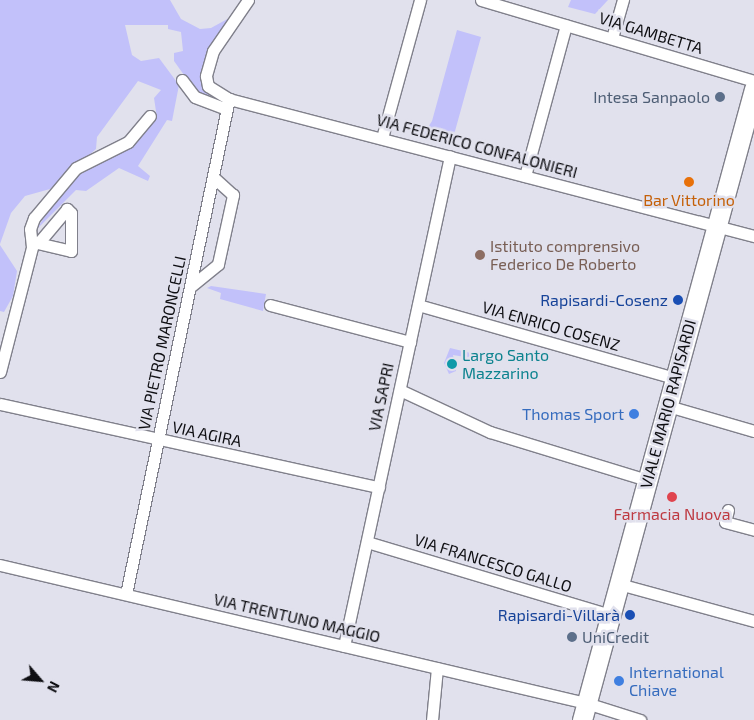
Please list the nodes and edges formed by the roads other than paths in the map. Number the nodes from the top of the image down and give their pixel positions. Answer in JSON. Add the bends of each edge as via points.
{"nodes":[{"id":1,"x":248,"y":0,"type":"edge"},
{"id":2,"x":420,"y":0,"type":"edge"},
{"id":3,"x":481,"y":0,"type":"edge"},
{"id":4,"x":623,"y":0,"type":"edge"},
{"id":5,"x":566,"y":25,"type":"junction"},
{"id":6,"x":612,"y":38,"type":"junction"},
{"id":7,"x":182,"y":80,"type":"dead end"},
{"id":8,"x":754,"y":81,"type":"edge"},
{"id":9,"x":754,"y":89,"type":"edge"},
{"id":10,"x":228,"y":104,"type":"junction"},
{"id":11,"x":150,"y":116,"type":"dead end"},
{"id":12,"x":382,"y":138,"type":"junction"},
{"id":13,"x":450,"y":156,"type":"junction"},
{"id":14,"x":525,"y":176,"type":"junction"},
{"id":15,"x":213,"y":177,"type":"junction"},
{"id":16,"x":717,"y":226,"type":"junction"},
{"id":17,"x":754,"y":236,"type":"edge"},
{"id":18,"x":190,"y":287,"type":"junction"},
{"id":19,"x":418,"y":305,"type":"junction"},
{"id":20,"x":270,"y":306,"type":"dead end"},
{"id":21,"x":410,"y":342,"type":"junction"},
{"id":22,"x":0,"y":372,"type":"edge"},
{"id":23,"x":675,"y":378,"type":"junction"},
{"id":24,"x":400,"y":390,"type":"junction"},
{"id":25,"x":0,"y":404,"type":"edge"},
{"id":26,"x":668,"y":406,"type":"junction"},
{"id":27,"x":754,"y":431,"type":"edge"},
{"id":28,"x":158,"y":440,"type":"junction"},
{"id":29,"x":648,"y":480,"type":"junction"},
{"id":30,"x":379,"y":486,"type":"junction"},
{"id":31,"x":728,"y":510,"type":"dead end"},
{"id":32,"x":754,"y":530,"type":"edge"},
{"id":33,"x":367,"y":542,"type":"junction"},
{"id":34,"x":0,"y":565,"type":"edge"},
{"id":35,"x":619,"y":584,"type":"junction"},
{"id":36,"x":126,"y":594,"type":"junction"},
{"id":37,"x":611,"y":615,"type":"junction"},
{"id":38,"x":754,"y":621,"type":"edge"},
{"id":39,"x":344,"y":646,"type":"junction"},
{"id":40,"x":438,"y":668,"type":"junction"},
{"id":41,"x":584,"y":712,"type":"edge"},
{"id":42,"x":432,"y":720,"type":"edge"},
{"id":43,"x":640,"y":720,"type":"edge"}],
"edges":[{"from":1,"to":10,"type":"street","via":[[213,51],[206,76],[208,86]]},
{"from":2,"to":12,"type":"street"},
{"from":3,"to":5,"type":"street","name":"VIA GAMBETTA"},
{"from":4,"to":6,"type":"street"},
{"from":5,"to":6,"type":"street","name":"VIA GAMBETTA"},
{"from":5,"to":14,"type":"street"},
{"from":6,"to":8,"type":"street","name":"VIA GAMBETTA"},
{"from":7,"to":10,"type":"street","name":"VIA FEDERICO CONFALONIERI","via":[[195,98]]},
{"from":9,"to":16,"type":"main road","name":"VIALE MARIO RAPISARDI"},
{"from":10,"to":12,"type":"street","name":"VIA FEDERICO CONFALONIERI"},
{"from":10,"to":15,"type":"street","name":"VIA PIETRO MARONCELLI"},
{"from":11,"to":22,"type":"street","via":[[128,142],[76,168],[34,218],[30,229],[36,241]]},
{"from":12,"to":13,"type":"street","name":"VIA FEDERICO CONFALONIERI"},
{"from":13,"to":14,"type":"street","name":"VIA FEDERICO CONFALONIERI"},
{"from":13,"to":19,"type":"street","name":"VIA SAPRI"},
{"from":14,"to":16,"type":"street","name":"VIA FEDERICO CONFALONIERI"},
{"from":15,"to":18,"type":"street","name":"VIA PIETRO MARONCELLI"},
{"from":15,"to":18,"type":"street","via":[[232,195],[218,264]]},
{"from":16,"to":17,"type":"street","name":"VIA FEDERICO CONFALONIERI"},
{"from":16,"to":23,"type":"main road","name":"VIALE MARIO RAPISARDI"},
{"from":18,"to":28,"type":"street","name":"VIA PIETRO MARONCELLI"},
{"from":19,"to":21,"type":"street","name":"VIA SAPRI"},
{"from":19,"to":23,"type":"street","name":"VIA ENRICO COSENZ"},
{"from":20,"to":21,"type":"street"},
{"from":21,"to":24,"type":"street","name":"VIA SAPRI"},
{"from":23,"to":26,"type":"main road","name":"VIALE MARIO RAPISARDI"},
{"from":24,"to":29,"type":"street","via":[[490,432]]},
{"from":24,"to":30,"type":"street","name":"VIA SAPRI"},
{"from":25,"to":28,"type":"street","name":"VIA AGIRA"},
{"from":26,"to":27,"type":"street"},
{"from":26,"to":29,"type":"main road","name":"VIALE MARIO RAPISARDI"},
{"from":28,"to":30,"type":"street","name":"VIA AGIRA"},
{"from":28,"to":36,"type":"street","name":"VIA PIETRO MARONCELLI"},
{"from":29,"to":35,"type":"main road","name":"VIALE MARIO RAPISARDI"},
{"from":30,"to":33,"type":"street","name":"VIA SAPRI"},
{"from":31,"to":32,"type":"street","via":[[725,522]]},
{"from":33,"to":37,"type":"street","name":"VIA FRANCESCO GALLO"},
{"from":33,"to":39,"type":"street","name":"VIA SAPRI"},
{"from":34,"to":36,"type":"street","name":"VIA TRENTUNO MAGGIO"},
{"from":35,"to":37,"type":"main road","name":"VIALE MARIO RAPISARDI"},
{"from":35,"to":38,"type":"street"},
{"from":36,"to":39,"type":"street","name":"VIA TRENTUNO MAGGIO"},
{"from":37,"to":41,"type":"main road","name":"VIALE MARIO RAPISARDI"},
{"from":39,"to":40,"type":"street","name":"VIA TRENTUNO MAGGIO"},
{"from":40,"to":41,"type":"street","name":"VIA TRENTUNO MAGGIO"},
{"from":40,"to":42,"type":"street"},
{"from":41,"to":43,"type":"street","name":"VIA TRENTUNO MAGGIO"}]}
